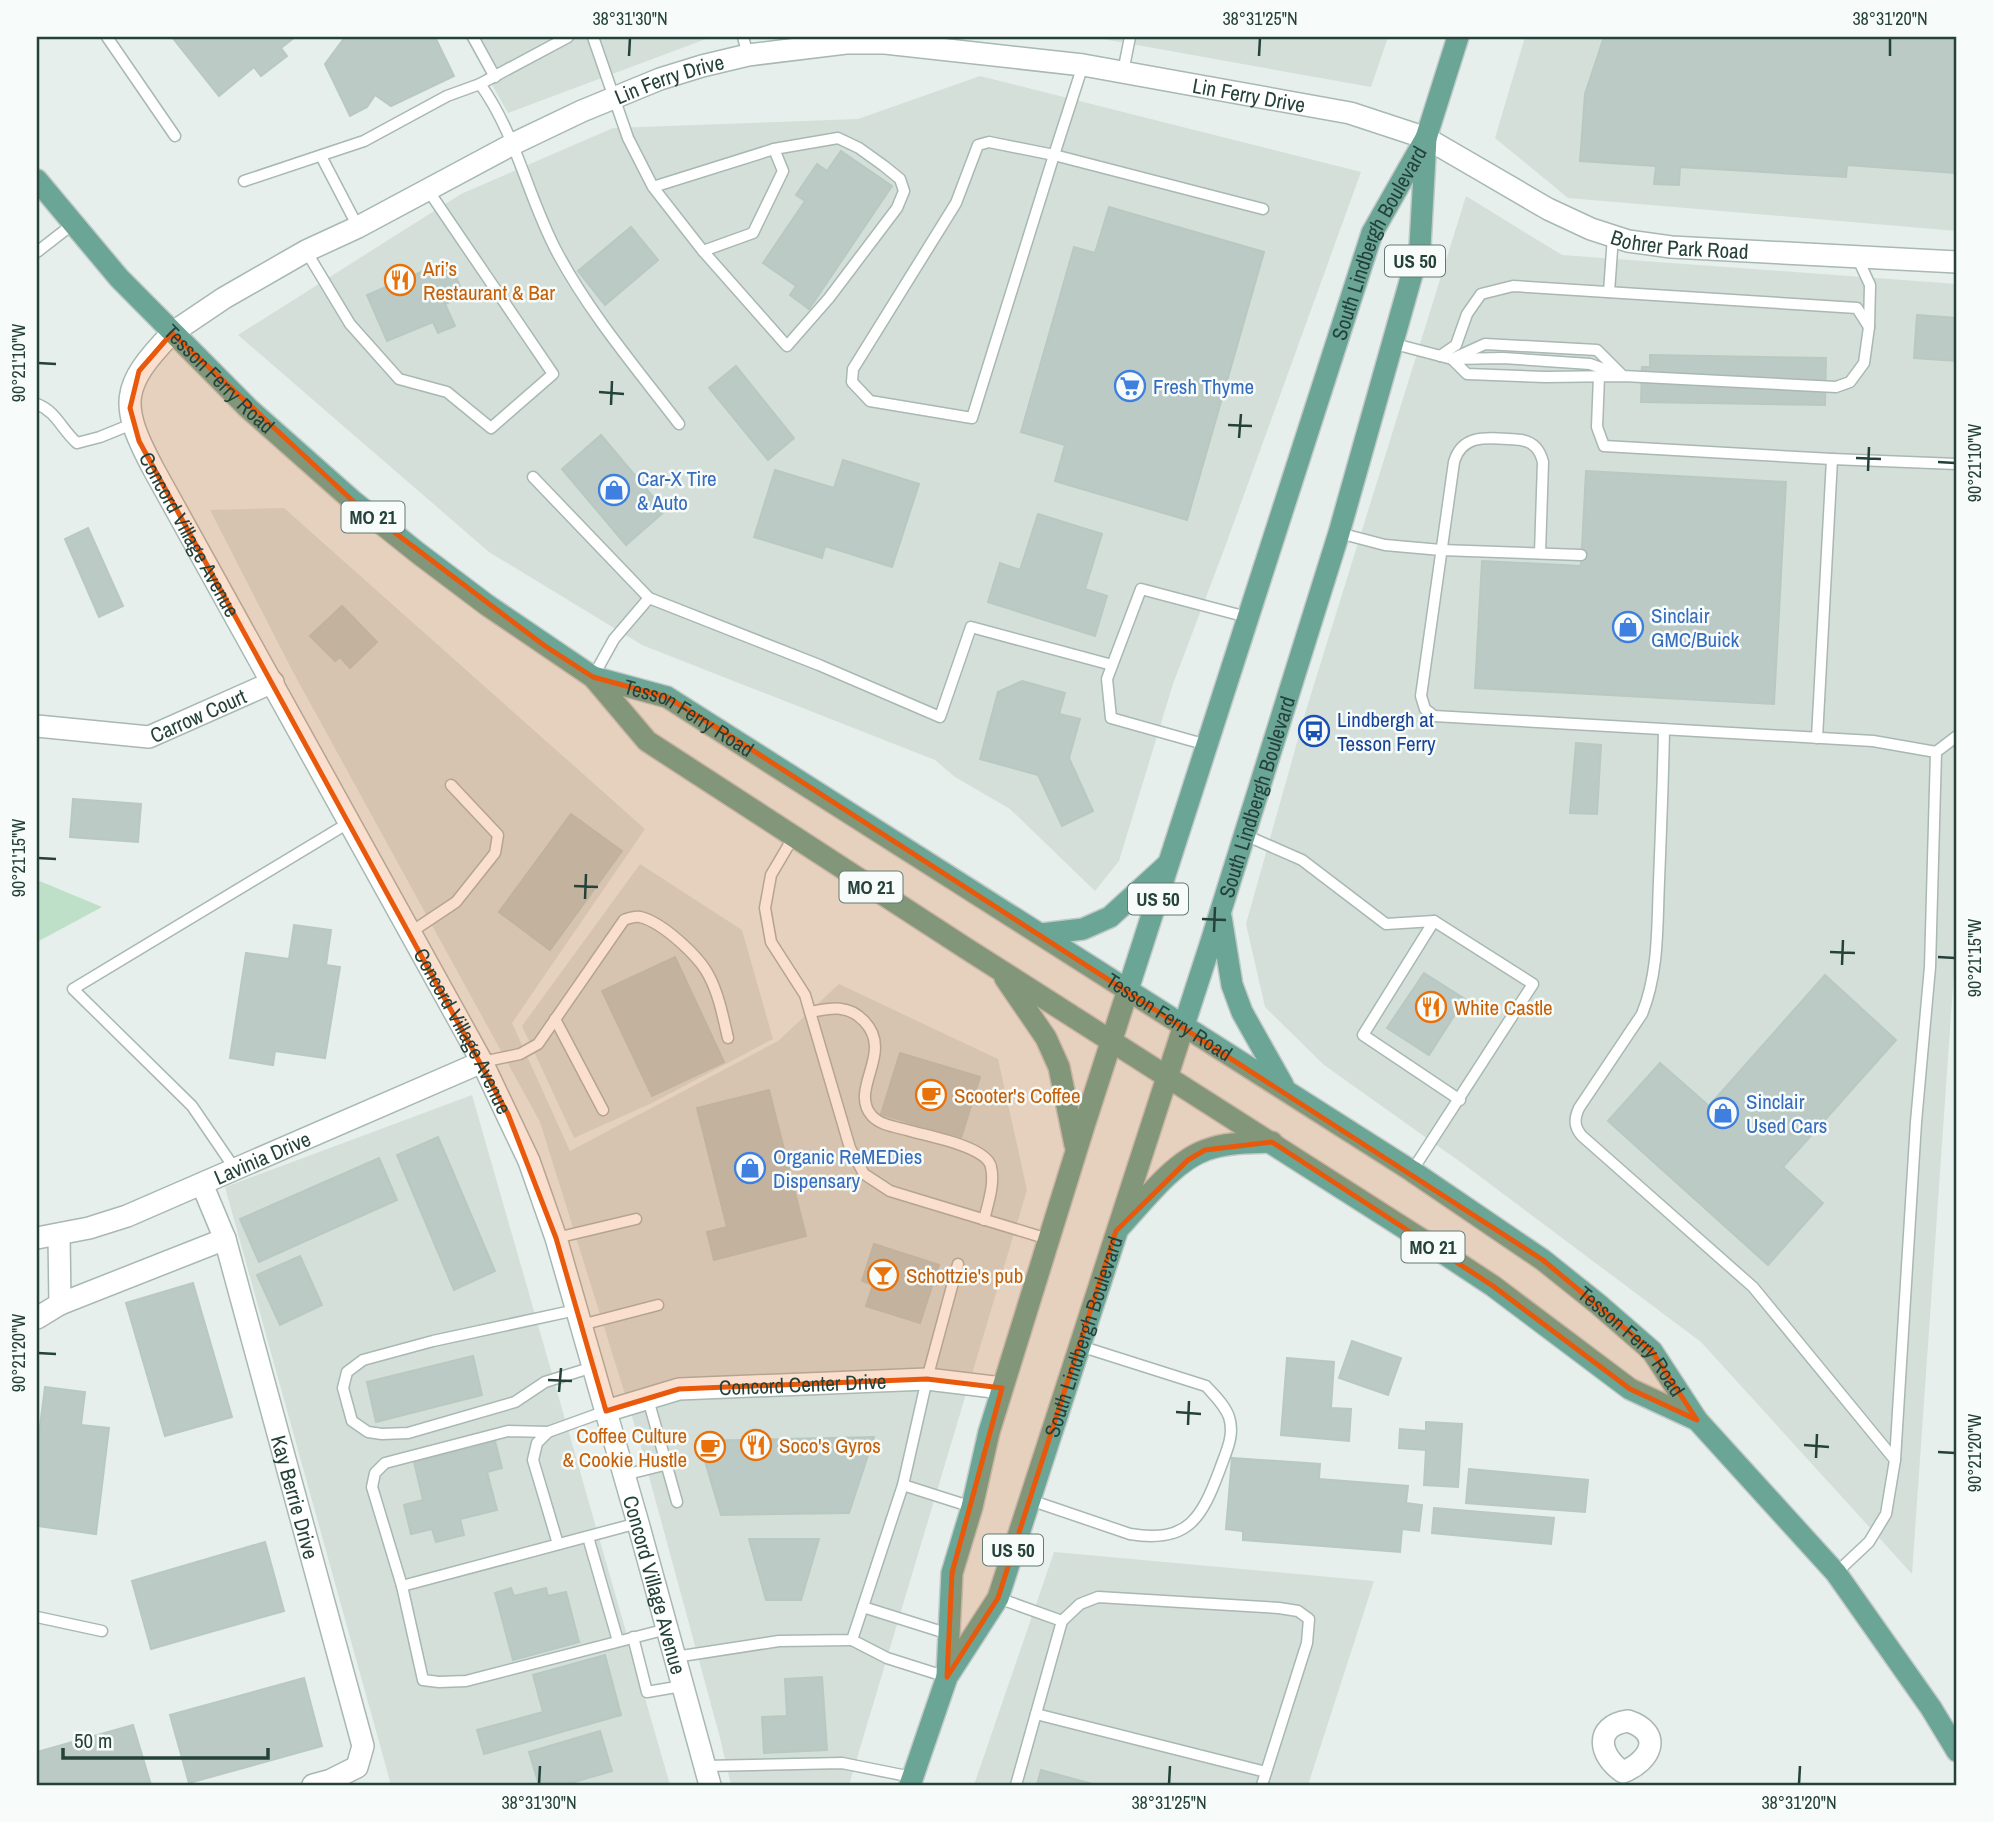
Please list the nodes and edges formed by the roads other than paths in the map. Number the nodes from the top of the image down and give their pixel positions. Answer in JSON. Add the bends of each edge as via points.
{"nodes":[{"id":1,"x":107,"y":37,"type":"edge"},
{"id":2,"x":473,"y":37,"type":"edge"},
{"id":3,"x":568,"y":37,"type":"edge"},
{"id":4,"x":593,"y":37,"type":"edge"},
{"id":5,"x":1130,"y":37,"type":"edge"},
{"id":6,"x":1458,"y":37,"type":"edge"},
{"id":7,"x":958,"y":43,"type":"edge"},
{"id":8,"x":745,"y":46,"type":"edge"},
{"id":9,"x":1083,"y":65,"type":"junction"},
{"id":10,"x":1124,"y":72,"type":"junction"},
{"id":11,"x":495,"y":77,"type":"junction"},
{"id":12,"x":480,"y":84,"type":"junction"},
{"id":13,"x":614,"y":97,"type":"junction"},
{"id":14,"x":175,"y":136,"type":"dead end"},
{"id":15,"x":1426,"y":138,"type":"junction"},
{"id":16,"x":513,"y":144,"type":"junction"},
{"id":17,"x":774,"y":149,"type":"junction"},
{"id":18,"x":1054,"y":155,"type":"junction"},
{"id":19,"x":321,"y":156,"type":"junction"},
{"id":20,"x":37,"y":180,"type":"edge"},
{"id":21,"x":244,"y":181,"type":"dead end"},
{"id":22,"x":653,"y":187,"type":"junction"},
{"id":23,"x":428,"y":190,"type":"junction"},
{"id":24,"x":1263,"y":209,"type":"dead end"},
{"id":25,"x":73,"y":224,"type":"junction"},
{"id":26,"x":358,"y":228,"type":"junction"},
{"id":27,"x":1613,"y":236,"type":"junction"},
{"id":28,"x":306,"y":251,"type":"junction"},
{"id":29,"x":703,"y":251,"type":"junction"},
{"id":30,"x":37,"y":252,"type":"edge"},
{"id":31,"x":1857,"y":257,"type":"junction"},
{"id":32,"x":1957,"y":262,"type":"edge"},
{"id":33,"x":1609,"y":292,"type":"junction"},
{"id":34,"x":1869,"y":327,"type":"junction"},
{"id":35,"x":172,"y":333,"type":"junction"},
{"id":36,"x":1391,"y":343,"type":"junction"},
{"id":37,"x":1440,"y":356,"type":"junction"},
{"id":38,"x":1452,"y":359,"type":"junction"},
{"id":39,"x":1599,"y":376,"type":"junction"},
{"id":40,"x":1623,"y":376,"type":"junction"},
{"id":41,"x":37,"y":404,"type":"edge"},
{"id":42,"x":132,"y":424,"type":"junction"},
{"id":43,"x":679,"y":424,"type":"dead end"},
{"id":44,"x":1832,"y":459,"type":"junction"},
{"id":45,"x":1957,"y":464,"type":"edge"},
{"id":46,"x":533,"y":477,"type":"dead end"},
{"id":47,"x":1339,"y":533,"type":"junction"},
{"id":48,"x":1441,"y":550,"type":"junction"},
{"id":49,"x":1540,"y":553,"type":"junction"},
{"id":50,"x":1581,"y":555,"type":"dead end"},
{"id":51,"x":649,"y":598,"type":"junction"},
{"id":52,"x":1247,"y":617,"type":"junction"},
{"id":53,"x":1112,"y":665,"type":"junction"},
{"id":54,"x":593,"y":677,"type":"junction"},
{"id":55,"x":273,"y":682,"type":"junction"},
{"id":56,"x":37,"y":726,"type":"edge"},
{"id":57,"x":1664,"y":730,"type":"junction"},
{"id":58,"x":1957,"y":736,"type":"edge"},
{"id":59,"x":1817,"y":738,"type":"junction"},
{"id":60,"x":1207,"y":745,"type":"junction"},
{"id":61,"x":1936,"y":752,"type":"junction"},
{"id":62,"x":451,"y":785,"type":"dead end"},
{"id":63,"x":350,"y":822,"type":"junction"},
{"id":64,"x":1245,"y":835,"type":"junction"},
{"id":65,"x":794,"y":836,"type":"junction"},
{"id":66,"x":1169,"y":863,"type":"junction"},
{"id":67,"x":1221,"y":911,"type":"junction"},
{"id":68,"x":1434,"y":921,"type":"junction"},
{"id":69,"x":411,"y":932,"type":"junction"},
{"id":70,"x":1042,"y":934,"type":"junction"},
{"id":71,"x":1000,"y":970,"type":"junction"},
{"id":72,"x":1128,"y":989,"type":"junction"},
{"id":73,"x":810,"y":1012,"type":"junction"},
{"id":74,"x":555,"y":1019,"type":"junction"},
{"id":75,"x":1183,"y":1024,"type":"junction"},
{"id":76,"x":728,"y":1038,"type":"dead end"},
{"id":77,"x":1111,"y":1041,"type":"junction"},
{"id":78,"x":482,"y":1062,"type":"junction"},
{"id":79,"x":1167,"y":1075,"type":"junction"},
{"id":80,"x":1286,"y":1089,"type":"junction"},
{"id":81,"x":1460,"y":1100,"type":"junction"},
{"id":82,"x":603,"y":1110,"type":"dead end"},
{"id":83,"x":1272,"y":1142,"type":"junction"},
{"id":84,"x":1076,"y":1150,"type":"junction"},
{"id":85,"x":235,"y":1169,"type":"junction"},
{"id":86,"x":1412,"y":1171,"type":"junction"},
{"id":87,"x":202,"y":1184,"type":"junction"},
{"id":88,"x":636,"y":1219,"type":"dead end"},
{"id":89,"x":984,"y":1220,"type":"junction"},
{"id":90,"x":1116,"y":1231,"type":"junction"},
{"id":91,"x":59,"y":1235,"type":"junction"},
{"id":92,"x":37,"y":1238,"type":"edge"},
{"id":93,"x":556,"y":1238,"type":"junction"},
{"id":94,"x":225,"y":1239,"type":"junction"},
{"id":95,"x":1048,"y":1239,"type":"junction"},
{"id":96,"x":958,"y":1264,"type":"dead end"},
{"id":97,"x":60,"y":1304,"type":"junction"},
{"id":98,"x":658,"y":1305,"type":"dead end"},
{"id":99,"x":37,"y":1318,"type":"edge"},
{"id":100,"x":579,"y":1318,"type":"junction"},
{"id":101,"x":1080,"y":1346,"type":"junction"},
{"id":102,"x":593,"y":1367,"type":"junction"},
{"id":103,"x":928,"y":1379,"type":"junction"},
{"id":104,"x":1002,"y":1388,"type":"junction"},
{"id":105,"x":648,"y":1398,"type":"junction"},
{"id":106,"x":606,"y":1410,"type":"junction"},
{"id":107,"x":1697,"y":1420,"type":"junction"},
{"id":108,"x":548,"y":1432,"type":"junction"},
{"id":109,"x":1895,"y":1460,"type":"junction"},
{"id":110,"x":668,"y":1464,"type":"junction"},
{"id":111,"x":624,"y":1475,"type":"junction"},
{"id":112,"x":903,"y":1485,"type":"junction"},
{"id":113,"x":1030,"y":1500,"type":"junction"},
{"id":114,"x":677,"y":1502,"type":"dead end"},
{"id":115,"x":972,"y":1507,"type":"junction"},
{"id":116,"x":638,"y":1523,"type":"junction"},
{"id":117,"x":589,"y":1537,"type":"junction"},
{"id":118,"x":558,"y":1544,"type":"junction"},
{"id":119,"x":1836,"y":1573,"type":"junction"},
{"id":120,"x":402,"y":1586,"type":"junction"},
{"id":121,"x":998,"y":1598,"type":"junction"},
{"id":122,"x":863,"y":1607,"type":"junction"},
{"id":123,"x":37,"y":1617,"type":"edge"},
{"id":124,"x":1062,"y":1621,"type":"junction"},
{"id":125,"x":667,"y":1629,"type":"junction"},
{"id":126,"x":102,"y":1632,"type":"dead end"},
{"id":127,"x":949,"y":1634,"type":"junction"},
{"id":128,"x":633,"y":1637,"type":"junction"},
{"id":129,"x":852,"y":1640,"type":"junction"},
{"id":130,"x":618,"y":1641,"type":"junction"},
{"id":131,"x":675,"y":1657,"type":"junction"},
{"id":132,"x":947,"y":1677,"type":"junction"},
{"id":133,"x":682,"y":1686,"type":"junction"},
{"id":134,"x":1036,"y":1714,"type":"junction"},
{"id":135,"x":1957,"y":1751,"type":"edge"},
{"id":136,"x":1266,"y":1772,"type":"junction"},
{"id":137,"x":707,"y":1776,"type":"edge"},
{"id":138,"x":911,"y":1781,"type":"edge"},
{"id":139,"x":313,"y":1785,"type":"edge"},
{"id":140,"x":1016,"y":1785,"type":"edge"},
{"id":141,"x":1262,"y":1785,"type":"edge"}],
"edges":[{"from":1,"to":14,"type":"lane"},
{"from":2,"to":11,"type":"lane"},
{"from":3,"to":11,"type":"lane"},
{"from":4,"to":13,"type":"lane"},
{"from":5,"to":10,"type":"lane"},
{"from":6,"to":15,"type":"main road","name":"South Lindbergh Boulevard","number":"US 50"},
{"from":7,"to":8,"type":"street","name":"Lin Ferry Drive"},
{"from":7,"to":9,"type":"street","name":"Lin Ferry Drive"},
{"from":8,"to":13,"type":"street","name":"Lin Ferry Drive"},
{"from":9,"to":10,"type":"street","name":"Lin Ferry Drive"},
{"from":9,"to":18,"type":"lane"},
{"from":10,"to":15,"type":"street","name":"Lin Ferry Drive","via":[[1350,113]]},
{"from":11,"to":12,"type":"lane"},
{"from":12,"to":16,"type":"lane"},
{"from":12,"to":19,"type":"lane","via":[[447,96],[364,141]]},
{"from":13,"to":16,"type":"street","name":"Lin Ferry Drive"},
{"from":13,"to":22,"type":"lane"},
{"from":15,"to":27,"type":"street","name":"Bohrer Park Road","via":[[1548,209]]},
{"from":15,"to":36,"type":"main road","name":"South Lindbergh Boulevard","number":"US 50","via":[[1420,246]]},
{"from":15,"to":52,"type":"main road","name":"South Lindbergh Boulevard","number":"US 50","via":[[1372,233]]},
{"from":16,"to":23,"type":"street","name":"Lin Ferry Drive"},
{"from":16,"to":43,"type":"lane","via":[[557,253],[600,320]]},
{"from":17,"to":22,"type":"lane"},
{"from":17,"to":29,"type":"lane","via":[[783,171],[753,233]]},
{"from":17,"to":29,"type":"lane","via":[[838,138],[900,179],[904,191],[897,208],[829,299],[788,345]]},
{"from":18,"to":18,"type":"lane","via":[[972,418],[870,401],[852,382],[853,369],[956,203],[978,145],[989,142]]},
{"from":18,"to":24,"type":"lane"},
{"from":19,"to":21,"type":"lane"},
{"from":19,"to":26,"type":"lane"},
{"from":20,"to":25,"type":"main road","name":"Tesson Ferry Road","number":"MO 21"},
{"from":22,"to":29,"type":"lane"},
{"from":23,"to":26,"type":"street","name":"Lin Ferry Drive"},
{"from":23,"to":28,"type":"lane","via":[[553,374],[491,428],[447,392],[399,379],[350,324]]},
{"from":25,"to":30,"type":"lane"},
{"from":25,"to":35,"type":"main road","name":"Tesson Ferry Road","number":"MO 21"},
{"from":26,"to":28,"type":"street","name":"Lin Ferry Drive"},
{"from":27,"to":31,"type":"street","name":"Bohrer Park Road","via":[[1671,247]]},
{"from":27,"to":33,"type":"lane"},
{"from":28,"to":35,"type":"street","name":"Lin Ferry Drive"},
{"from":31,"to":32,"type":"street","name":"Bohrer Park Road"},
{"from":31,"to":34,"type":"lane","via":[[1870,285]]},
{"from":33,"to":34,"type":"lane","via":[[1857,308]]},
{"from":33,"to":37,"type":"lane","via":[[1513,286],[1481,294],[1467,314],[1456,345]]},
{"from":34,"to":40,"type":"lane","via":[[1864,363],[1850,382],[1836,387]]},
{"from":35,"to":42,"type":"street","name":"Concord Village Avenue","via":[[139,371],[131,390]]},
{"from":35,"to":54,"type":"main road","name":"Tesson Ferry Road","number":"MO 21","via":[[353,501],[487,605]]},
{"from":36,"to":37,"type":"lane"},
{"from":36,"to":47,"type":"main road","name":"South Lindbergh Boulevard","number":"US 50"},
{"from":37,"to":38,"type":"lane"},
{"from":38,"to":39,"type":"lane","via":[[1467,374]]},
{"from":38,"to":40,"type":"lane","via":[[1590,364]]},
{"from":39,"to":40,"type":"lane"},
{"from":39,"to":44,"type":"lane","via":[[1597,427],[1604,446]]},
{"from":41,"to":42,"type":"lane","via":[[54,412],[65,433],[77,443]]},
{"from":42,"to":55,"type":"street","name":"Concord Village Avenue"},
{"from":44,"to":45,"type":"lane"},
{"from":44,"to":59,"type":"lane"},
{"from":46,"to":51,"type":"lane"},
{"from":47,"to":48,"type":"lane","via":[[1384,545]]},
{"from":47,"to":64,"type":"main road","name":"South Lindbergh Boulevard","number":"US 50"},
{"from":48,"to":49,"type":"lane"},
{"from":48,"to":49,"type":"lane","via":[[1455,456],[1474,438],[1527,441],[1540,451]]},
{"from":48,"to":57,"type":"lane","via":[[1421,696],[1425,709],[1440,718]]},
{"from":49,"to":50,"type":"lane"},
{"from":51,"to":53,"type":"lane","via":[[940,717],[971,627]]},
{"from":51,"to":54,"type":"lane","via":[[614,639]]},
{"from":52,"to":53,"type":"lane","via":[[1141,589]]},
{"from":52,"to":60,"type":"main road","name":"South Lindbergh Boulevard","number":"US 50"},
{"from":53,"to":60,"type":"lane","via":[[1107,679],[1111,718]]},
{"from":54,"to":65,"type":"main road","name":"Tesson Ferry Road","number":"MO 21","via":[[647,741]]},
{"from":54,"to":70,"type":"main road","name":"Tesson Ferry Road","number":"MO 21","via":[[667,697]]},
{"from":55,"to":56,"type":"street","name":"Carrow Court","via":[[149,737]]},
{"from":55,"to":63,"type":"street","name":"Concord Village Avenue"},
{"from":57,"to":59,"type":"lane"},
{"from":57,"to":109,"type":"lane","via":[[1657,932],[1648,998],[1579,1108],[1576,1126],[1753,1287]]},
{"from":58,"to":61,"type":"lane"},
{"from":59,"to":61,"type":"lane","via":[[1873,741]]},
{"from":60,"to":66,"type":"main road","name":"South Lindbergh Boulevard","number":"US 50"},
{"from":61,"to":109,"type":"lane","via":[[1930,967]]},
{"from":62,"to":69,"type":"lane","via":[[498,835],[495,853],[456,902]]},
{"from":63,"to":69,"type":"street","name":"Concord Village Avenue"},
{"from":63,"to":85,"type":"lane","via":[[73,989],[192,1106]]},
{"from":64,"to":67,"type":"main road","name":"South Lindbergh Boulevard","number":"US 50"},
{"from":64,"to":68,"type":"lane","via":[[1302,860],[1386,924]]},
{"from":65,"to":71,"type":"main road","name":"Tesson Ferry Road","number":"MO 21"},
{"from":65,"to":73,"type":"lane","via":[[771,875],[765,908],[771,942],[805,995]]},
{"from":66,"to":70,"type":"main road","via":[[1111,917],[1083,929]]},
{"from":66,"to":72,"type":"main road","name":"South Lindbergh Boulevard","number":"US 50"},
{"from":67,"to":75,"type":"main road","name":"South Lindbergh Boulevard","number":"US 50"},
{"from":67,"to":80,"type":"main road","via":[[1232,985],[1242,1012]]},
{"from":68,"to":81,"type":"lane","via":[[1363,1035]]},
{"from":68,"to":81,"type":"lane","via":[[1532,984]]},
{"from":69,"to":78,"type":"street","name":"Concord Village Avenue"},
{"from":70,"to":72,"type":"main road","name":"Tesson Ferry Road","number":"MO 21"},
{"from":71,"to":77,"type":"main road","name":"Tesson Ferry Road","number":"MO 21"},
{"from":71,"to":84,"type":"main road","via":[[1046,1038],[1059,1067]]},
{"from":72,"to":75,"type":"main road","name":"Tesson Ferry Road","number":"MO 21"},
{"from":72,"to":77,"type":"main road","name":"South Lindbergh Boulevard","number":"US 50"},
{"from":73,"to":89,"type":"lane","via":[[850,1148],[864,1174],[890,1191]]},
{"from":73,"to":89,"type":"lane","via":[[837,1007],[855,1012],[876,1038],[865,1087],[866,1105],[873,1117],[985,1155],[992,1177]]},
{"from":74,"to":76,"type":"lane","via":[[624,920],[642,917],[695,956],[709,975]]},
{"from":74,"to":78,"type":"lane","via":[[538,1044],[520,1054]]},
{"from":74,"to":82,"type":"lane"},
{"from":75,"to":79,"type":"main road","name":"South Lindbergh Boulevard","number":"US 50"},
{"from":75,"to":80,"type":"main road","name":"Tesson Ferry Road","number":"MO 21"},
{"from":77,"to":79,"type":"main road","name":"Tesson Ferry Road","number":"MO 21"},
{"from":77,"to":84,"type":"main road","name":"South Lindbergh Boulevard","number":"US 50"},
{"from":78,"to":85,"type":"street","name":"Lavinia Drive"},
{"from":78,"to":93,"type":"street","name":"Concord Village Avenue","via":[[529,1161]]},
{"from":79,"to":83,"type":"main road","name":"Tesson Ferry Road","number":"MO 21"},
{"from":79,"to":90,"type":"main road","name":"South Lindbergh Boulevard","number":"US 50"},
{"from":80,"to":86,"type":"main road","name":"Tesson Ferry Road","number":"MO 21"},
{"from":81,"to":86,"type":"lane"},
{"from":83,"to":90,"type":"main road","via":[[1205,1150],[1163,1181]]},
{"from":83,"to":107,"type":"main road","name":"Tesson Ferry Road","number":"MO 21","via":[[1493,1286],[1630,1389]]},
{"from":84,"to":95,"type":"main road","name":"South Lindbergh Boulevard","number":"US 50"},
{"from":85,"to":87,"type":"street","name":"Lavinia Drive"},
{"from":86,"to":107,"type":"main road","name":"Tesson Ferry Road","number":"MO 21","via":[[1543,1260],[1652,1351]]},
{"from":87,"to":91,"type":"street","name":"Lavinia Drive","via":[[127,1216]]},
{"from":87,"to":94,"type":"street","name":"Kay Berrie Drive"},
{"from":88,"to":93,"type":"lane"},
{"from":89,"to":95,"type":"lane"},
{"from":90,"to":101,"type":"main road","name":"South Lindbergh Boulevard","number":"US 50"},
{"from":91,"to":92,"type":"street","name":"Lavinia Drive"},
{"from":91,"to":97,"type":"street"},
{"from":93,"to":100,"type":"street","name":"Concord Village Avenue"},
{"from":94,"to":97,"type":"street"},
{"from":94,"to":139,"type":"street","name":"Kay Berrie Drive","via":[[363,1746],[357,1767]]},
{"from":95,"to":104,"type":"main road","name":"South Lindbergh Boulevard","number":"US 50"},
{"from":96,"to":103,"type":"lane"},
{"from":97,"to":99,"type":"street"},
{"from":98,"to":100,"type":"lane"},
{"from":100,"to":102,"type":"street","name":"Concord Village Avenue"},
{"from":100,"to":102,"type":"lane","via":[[433,1341],[363,1360],[347,1372],[343,1388],[346,1406],[352,1421],[368,1432],[408,1433],[515,1402],[545,1382]]},
{"from":101,"to":113,"type":"main road","name":"South Lindbergh Boulevard","number":"US 50"},
{"from":101,"to":113,"type":"lane","via":[[1206,1386],[1228,1414],[1230,1443],[1205,1508],[1184,1528],[1166,1535],[1130,1534]]},
{"from":102,"to":106,"type":"street","name":"Concord Village Avenue"},
{"from":103,"to":104,"type":"street","name":"Concord Center Drive"},
{"from":103,"to":105,"type":"street","name":"Concord Center Drive","via":[[679,1390]]},
{"from":103,"to":112,"type":"lane"},
{"from":104,"to":115,"type":"main road","name":"South Lindbergh Boulevard","number":"US 50"},
{"from":105,"to":106,"type":"street","name":"Concord Center Drive"},
{"from":105,"to":110,"type":"lane"},
{"from":106,"to":108,"type":"lane"},
{"from":106,"to":111,"type":"street","name":"Concord Village Avenue"},
{"from":107,"to":119,"type":"main road","name":"Tesson Ferry Road","number":"MO 21"},
{"from":108,"to":118,"type":"lane","via":[[537,1443],[534,1460]]},
{"from":108,"to":120,"type":"lane","via":[[508,1431],[385,1463],[375,1473],[372,1487]]},
{"from":109,"to":119,"type":"lane","via":[[1886,1514],[1869,1542]]},
{"from":110,"to":111,"type":"lane"},
{"from":110,"to":114,"type":"lane"},
{"from":111,"to":116,"type":"street","name":"Concord Village Avenue"},
{"from":112,"to":115,"type":"lane"},
{"from":112,"to":122,"type":"lane"},
{"from":113,"to":121,"type":"main road","name":"South Lindbergh Boulevard","number":"US 50"},
{"from":115,"to":127,"type":"main road","name":"South Lindbergh Boulevard","number":"US 50","via":[[952,1573]]},
{"from":116,"to":117,"type":"lane"},
{"from":116,"to":125,"type":"street","name":"Concord Village Avenue"},
{"from":117,"to":118,"type":"lane"},
{"from":117,"to":130,"type":"lane"},
{"from":118,"to":120,"type":"lane"},
{"from":119,"to":135,"type":"main road","name":"Tesson Ferry Road","number":"MO 21"},
{"from":120,"to":130,"type":"lane","via":[[423,1680],[466,1681]]},
{"from":121,"to":124,"type":"lane"},
{"from":121,"to":132,"type":"main road","name":"South Lindbergh Boulevard","number":"US 50"},
{"from":122,"to":127,"type":"lane"},
{"from":122,"to":129,"type":"lane"},
{"from":123,"to":126,"type":"lane"},
{"from":124,"to":134,"type":"lane"},
{"from":124,"to":136,"type":"lane","via":[[1080,1604],[1098,1597],[1279,1608],[1309,1619],[1307,1643]]},
{"from":125,"to":128,"type":"lane"},
{"from":125,"to":131,"type":"street","name":"Concord Village Avenue"},
{"from":127,"to":132,"type":"main road","name":"South Lindbergh Boulevard","number":"US 50"},
{"from":128,"to":130,"type":"lane"},
{"from":128,"to":133,"type":"lane","via":[[647,1692]]},
{"from":129,"to":131,"type":"lane","via":[[779,1641]]},
{"from":129,"to":132,"type":"lane","via":[[887,1658]]},
{"from":131,"to":133,"type":"street","name":"Concord Village Avenue"},
{"from":132,"to":138,"type":"main road","name":"South Lindbergh Boulevard","number":"US 50"},
{"from":133,"to":137,"type":"street","name":"Concord Village Avenue"},
{"from":134,"to":136,"type":"lane"},
{"from":134,"to":140,"type":"lane"},
{"from":136,"to":141,"type":"lane"},
{"from":137,"to":138,"type":"lane","via":[[842,1763]]}]}
